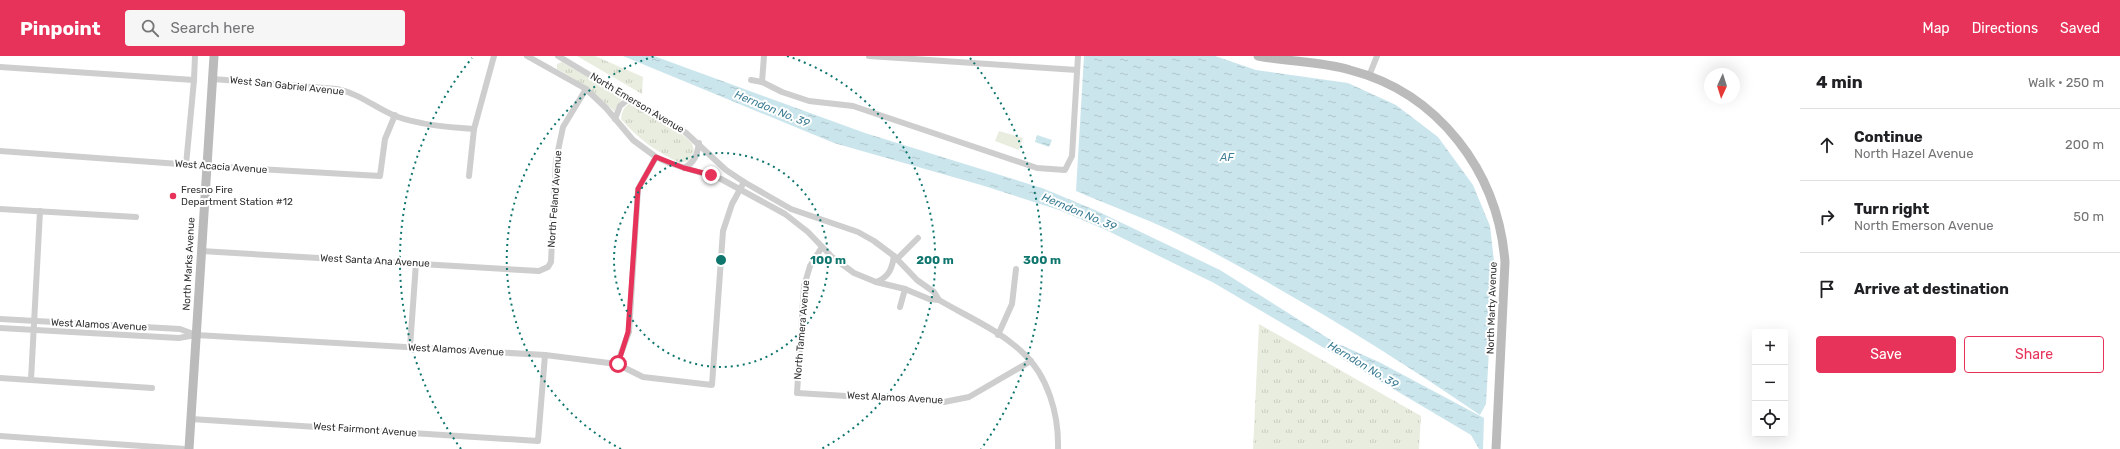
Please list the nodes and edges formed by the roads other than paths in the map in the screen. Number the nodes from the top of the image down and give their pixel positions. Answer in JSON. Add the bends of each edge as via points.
{"nodes":[{"id":1,"x":195,"y":56,"type":"edge"},
{"id":2,"x":214,"y":56,"type":"edge"},
{"id":3,"x":494,"y":56,"type":"edge"},
{"id":4,"x":527,"y":56,"type":"edge"},
{"id":5,"x":558,"y":56,"type":"edge"},
{"id":6,"x":764,"y":56,"type":"edge"},
{"id":7,"x":869,"y":56,"type":"edge"},
{"id":8,"x":1078,"y":56,"type":"edge"},
{"id":9,"x":1258,"y":56,"type":"edge"},
{"id":10,"x":1377,"y":56,"type":"edge"},
{"id":11,"x":0,"y":67,"type":"edge"},
{"id":12,"x":1077,"y":70,"type":"junction"},
{"id":13,"x":1370,"y":76,"type":"junction"},
{"id":14,"x":213,"y":79,"type":"junction"},
{"id":15,"x":194,"y":80,"type":"junction"},
{"id":16,"x":751,"y":80,"type":"dead end"},
{"id":17,"x":762,"y":82,"type":"junction"},
{"id":18,"x":586,"y":90,"type":"junction"},
{"id":19,"x":630,"y":98,"type":"junction"},
{"id":20,"x":394,"y":115,"type":"junction"},
{"id":21,"x":615,"y":119,"type":"junction"},
{"id":22,"x":474,"y":129,"type":"junction"},
{"id":23,"x":699,"y":143,"type":"junction"},
{"id":24,"x":0,"y":151,"type":"edge"},
{"id":25,"x":656,"y":157,"type":"junction"},
{"id":26,"x":186,"y":164,"type":"junction"},
{"id":27,"x":207,"y":166,"type":"junction"},
{"id":28,"x":684,"y":168,"type":"junction"},
{"id":29,"x":470,"y":176,"type":"dead end"},
{"id":30,"x":744,"y":182,"type":"junction"},
{"id":31,"x":741,"y":188,"type":"junction"},
{"id":32,"x":0,"y":209,"type":"edge"},
{"id":33,"x":40,"y":211,"type":"junction"},
{"id":34,"x":136,"y":217,"type":"dead end"},
{"id":35,"x":918,"y":238,"type":"dead end"},
{"id":36,"x":822,"y":247,"type":"junction"},
{"id":37,"x":201,"y":251,"type":"junction"},
{"id":38,"x":896,"y":257,"type":"junction"},
{"id":39,"x":416,"y":263,"type":"junction"},
{"id":40,"x":548,"y":267,"type":"joint"},
{"id":41,"x":1016,"y":269,"type":"dead end"},
{"id":42,"x":876,"y":282,"type":"junction"},
{"id":43,"x":905,"y":289,"type":"junction"},
{"id":44,"x":939,"y":300,"type":"junction"},
{"id":45,"x":900,"y":307,"type":"dead end"},
{"id":46,"x":0,"y":319,"type":"edge"},
{"id":47,"x":34,"y":321,"type":"junction"},
{"id":48,"x":0,"y":328,"type":"edge"},
{"id":49,"x":34,"y":330,"type":"junction"},
{"id":50,"x":196,"y":334,"type":"junction"},
{"id":51,"x":998,"y":335,"type":"junction"},
{"id":52,"x":410,"y":347,"type":"junction"},
{"id":53,"x":545,"y":355,"type":"junction"},
{"id":54,"x":1031,"y":361,"type":"junction"},
{"id":55,"x":618,"y":364,"type":"junction"},
{"id":56,"x":0,"y":378,"type":"edge"},
{"id":57,"x":31,"y":380,"type":"junction"},
{"id":58,"x":152,"y":388,"type":"dead end"},
{"id":59,"x":797,"y":393,"type":"joint"},
{"id":60,"x":191,"y":419,"type":"junction"},
{"id":61,"x":0,"y":436,"type":"edge"},
{"id":62,"x":185,"y":449,"type":"edge"},
{"id":63,"x":189,"y":449,"type":"edge"},
{"id":64,"x":1058,"y":449,"type":"edge"},
{"id":65,"x":1496,"y":449,"type":"edge"}],
"edges":[{"from":1,"to":15,"type":"street"},
{"from":2,"to":14,"type":"street","name":"North Marks Avenue"},
{"from":3,"to":22,"type":"street"},
{"from":4,"to":18,"type":"street","name":"North Emerson Avenue"},
{"from":5,"to":19,"type":"street","name":"North Emerson Avenue"},
{"from":6,"to":17,"type":"street"},
{"from":7,"to":12,"type":"street"},
{"from":8,"to":12,"type":"street"},
{"from":9,"to":13,"type":"street","name":"North Marty Avenue","via":[[1334,65]]},
{"from":10,"to":13,"type":"street"},
{"from":11,"to":15,"type":"street"},
{"from":12,"to":17,"type":"street","via":[[1072,156],[1065,170],[1038,168],[853,106],[809,101]]},
{"from":13,"to":65,"type":"street","name":"North Marty Avenue","via":[[1409,96],[1448,128],[1476,165],[1496,208],[1504,243],[1506,280]]},
{"from":14,"to":20,"type":"street","name":"West San Gabriel Avenue","via":[[337,89],[356,94]]},
{"from":14,"to":27,"type":"street","name":"North Marks Avenue"},
{"from":15,"to":26,"type":"street"},
{"from":16,"to":17,"type":"street"},
{"from":18,"to":21,"type":"street","name":"North Emerson Avenue"},
{"from":18,"to":40,"type":"street","name":"North Feland Avenue","via":[[563,128],[556,160],[551,262]]},
{"from":19,"to":21,"type":"street","via":[[620,106]]},
{"from":19,"to":23,"type":"street","name":"North Emerson Avenue","via":[[674,124]]},
{"from":20,"to":22,"type":"street","name":"West San Gabriel Avenue","via":[[441,127]]},
{"from":20,"to":27,"type":"street","name":"West Acacia Avenue","via":[[385,138],[380,176]]},
{"from":21,"to":25,"type":"street","name":"North Emerson Avenue","via":[[633,140]]},
{"from":22,"to":29,"type":"street"},
{"from":23,"to":28,"type":"street","via":[[696,158],[692,164]]},
{"from":23,"to":30,"type":"street","name":"North Emerson Avenue","via":[[726,170]]},
{"from":24,"to":26,"type":"street","name":"West Acacia Avenue"},
{"from":25,"to":28,"type":"street","name":"North Emerson Avenue"},
{"from":25,"to":55,"type":"street","via":[[638,189],[628,332]]},
{"from":26,"to":27,"type":"street","name":"West Acacia Avenue"},
{"from":27,"to":37,"type":"street","name":"North Marks Avenue"},
{"from":28,"to":31,"type":"street","name":"North Emerson Avenue"},
{"from":30,"to":31,"type":"street"},
{"from":30,"to":38,"type":"street","name":"North Emerson Avenue","via":[[791,209],[858,232]]},
{"from":31,"to":36,"type":"street","name":"North Emerson Avenue","via":[[799,224]]},
{"from":31,"to":55,"type":"street","name":"West Alamos Avenue","via":[[723,231],[712,385],[643,377]]},
{"from":32,"to":33,"type":"street"},
{"from":33,"to":34,"type":"street"},
{"from":33,"to":47,"type":"street"},
{"from":35,"to":38,"type":"street"},
{"from":36,"to":42,"type":"street","name":"North Emerson Avenue","via":[[843,266]]},
{"from":36,"to":59,"type":"street","name":"North Tamera Avenue","via":[[810,266],[804,286]]},
{"from":37,"to":39,"type":"street","name":"West Santa Ana Avenue"},
{"from":37,"to":50,"type":"street","name":"North Marks Avenue"},
{"from":38,"to":42,"type":"street","via":[[886,277]]},
{"from":38,"to":44,"type":"street","name":"North Emerson Avenue","via":[[917,280],[934,292]]},
{"from":39,"to":40,"type":"street","name":"West Santa Ana Avenue","via":[[539,271]]},
{"from":39,"to":52,"type":"street"},
{"from":41,"to":51,"type":"street","via":[[1012,304]]},
{"from":42,"to":43,"type":"street","name":"North Emerson Avenue"},
{"from":43,"to":44,"type":"street","name":"North Emerson Avenue","via":[[929,299]]},
{"from":43,"to":45,"type":"street"},
{"from":44,"to":51,"type":"street","name":"North Emerson Avenue"},
{"from":46,"to":47,"type":"street","name":"West Alamos Avenue"},
{"from":47,"to":49,"type":"street"},
{"from":47,"to":50,"type":"street","name":"West Alamos Avenue","via":[[180,329]]},
{"from":48,"to":49,"type":"street","name":"West Alamos Avenue"},
{"from":49,"to":50,"type":"street","name":"West Alamos Avenue","via":[[179,338]]},
{"from":49,"to":57,"type":"street"},
{"from":50,"to":52,"type":"street","name":"West Alamos Avenue"},
{"from":50,"to":60,"type":"street","name":"North Marks Avenue"},
{"from":51,"to":54,"type":"street","name":"North Emerson Avenue","via":[[1012,343]]},
{"from":52,"to":53,"type":"street","name":"West Alamos Avenue"},
{"from":53,"to":55,"type":"street","name":"West Alamos Avenue"},
{"from":53,"to":60,"type":"street","name":"West Fairmont Avenue","via":[[538,441]]},
{"from":54,"to":59,"type":"street","name":"West Alamos Avenue","via":[[970,397],[944,402]]},
{"from":54,"to":64,"type":"street","name":"North Emerson Avenue","via":[[1049,393],[1058,425]]},
{"from":56,"to":57,"type":"street"},
{"from":57,"to":58,"type":"street"},
{"from":60,"to":63,"type":"street","name":"North Marks Avenue"},
{"from":61,"to":62,"type":"street"}]}
